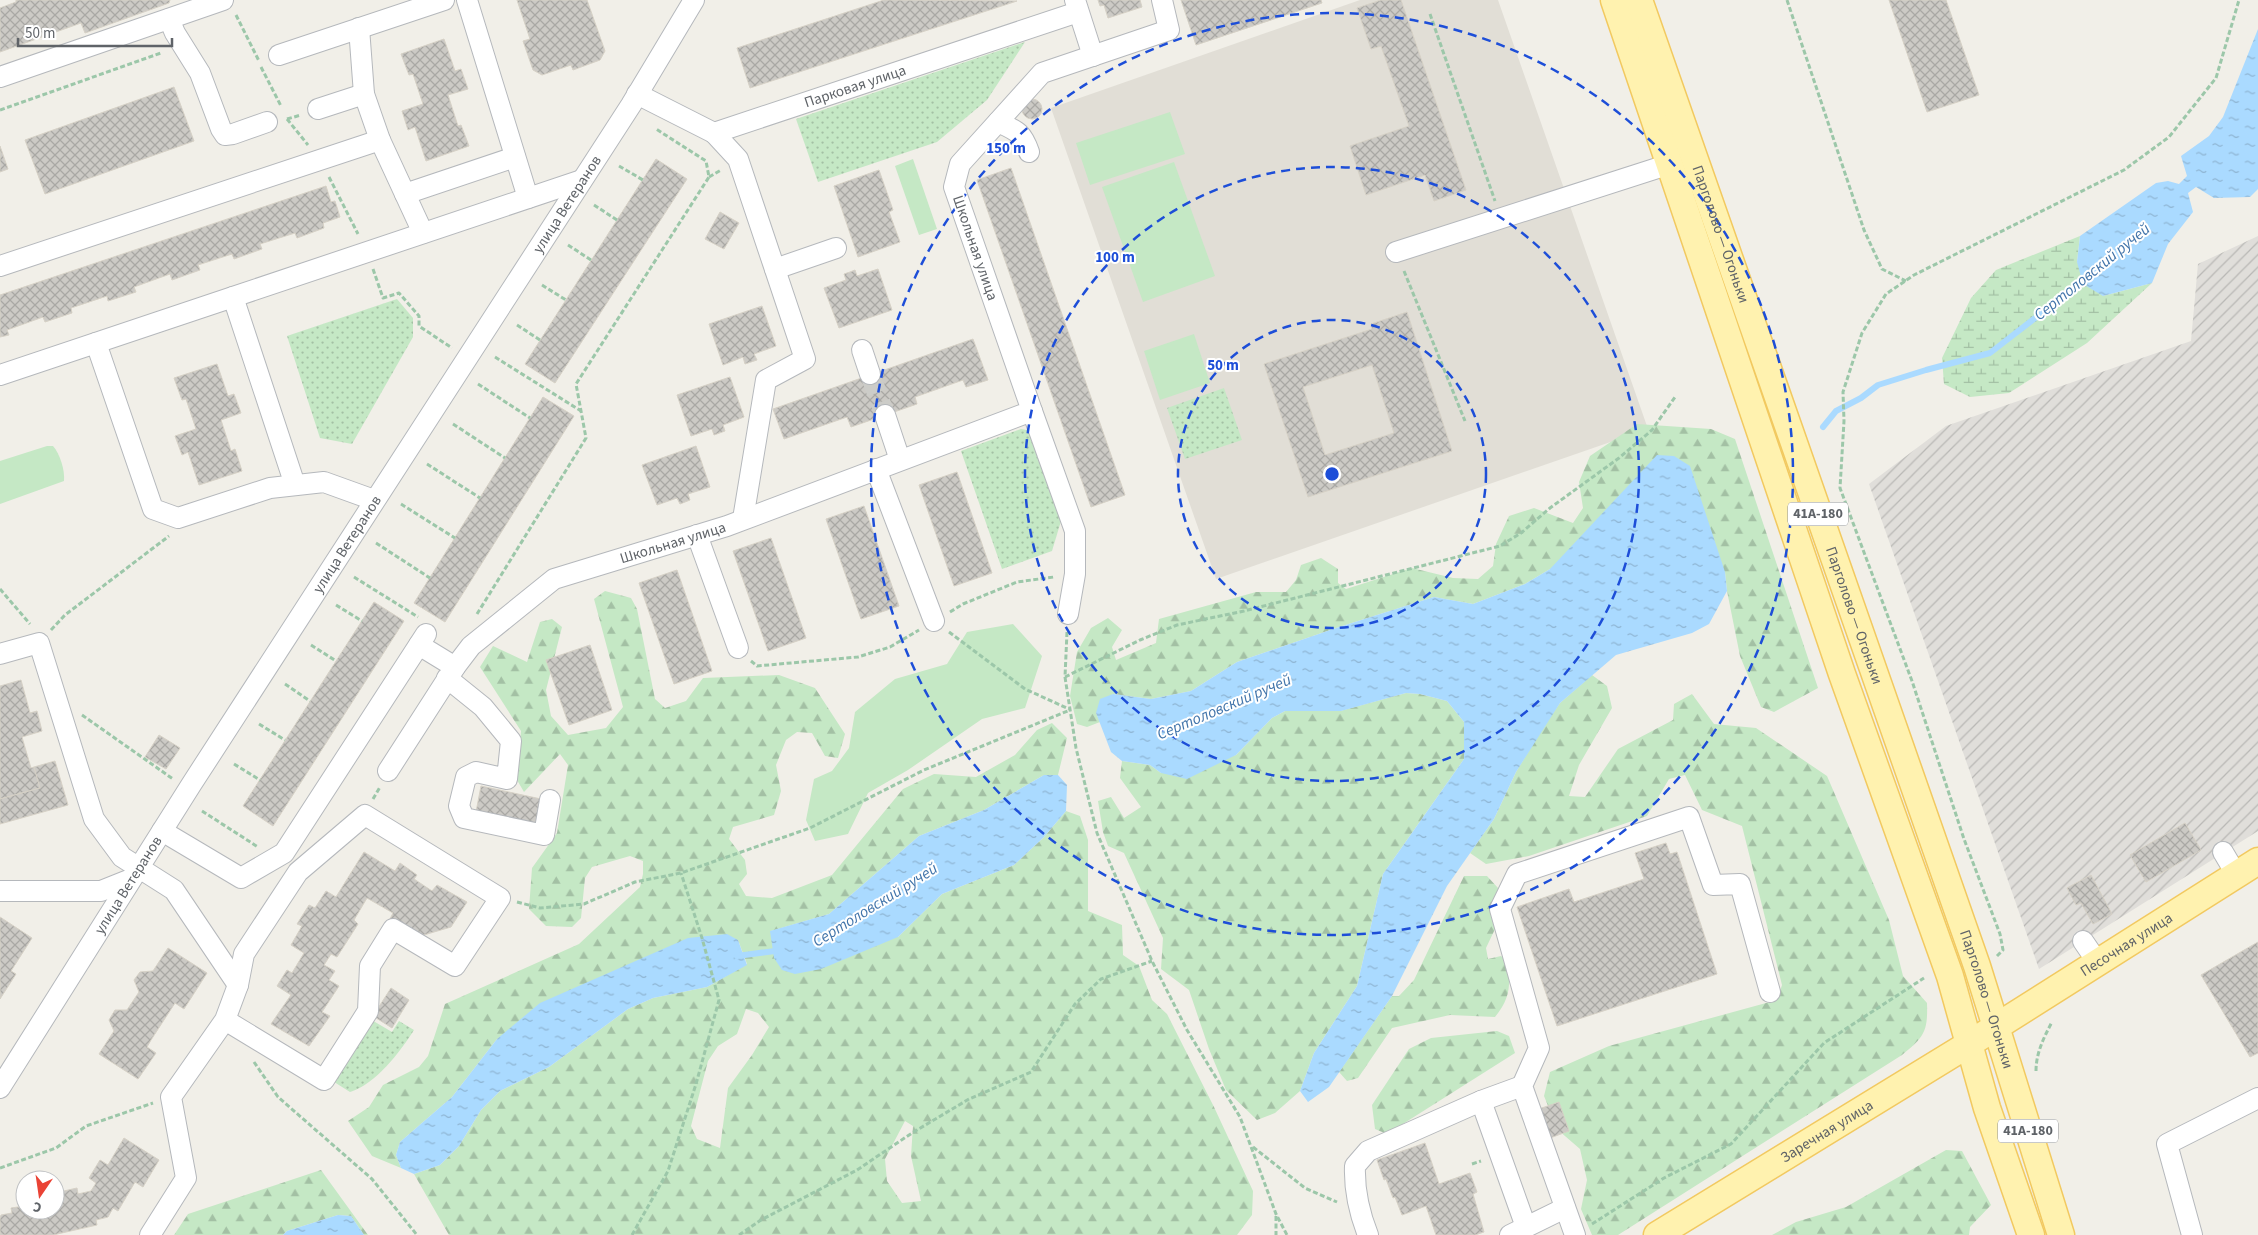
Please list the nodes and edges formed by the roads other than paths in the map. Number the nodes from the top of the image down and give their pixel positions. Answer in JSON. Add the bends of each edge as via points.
{"nodes":[{"id":1,"x":444,"y":0,"type":"edge"},
{"id":2,"x":467,"y":0,"type":"edge"},
{"id":3,"x":694,"y":0,"type":"edge"},
{"id":4,"x":1162,"y":0,"type":"edge"},
{"id":5,"x":1614,"y":0,"type":"edge"},
{"id":6,"x":1640,"y":0,"type":"edge"},
{"id":7,"x":228,"y":5,"type":"edge"},
{"id":8,"x":1076,"y":6,"type":"edge"},
{"id":9,"x":170,"y":18,"type":"junction"},
{"id":10,"x":360,"y":28,"type":"junction"},
{"id":11,"x":279,"y":55,"type":"dead end"},
{"id":12,"x":1092,"y":56,"type":"junction"},
{"id":13,"x":0,"y":77,"type":"edge"},
{"id":14,"x":364,"y":94,"type":"junction"},
{"id":15,"x":638,"y":94,"type":"junction"},
{"id":16,"x":318,"y":109,"type":"dead end"},
{"id":17,"x":267,"y":122,"type":"dead end"},
{"id":18,"x":998,"y":122,"type":"junction"},
{"id":19,"x":714,"y":133,"type":"junction"},
{"id":20,"x":380,"y":140,"type":"junction"},
{"id":21,"x":1029,"y":152,"type":"dead end"},
{"id":22,"x":515,"y":157,"type":"junction"},
{"id":23,"x":1670,"y":164,"type":"junction"},
{"id":24,"x":582,"y":180,"type":"junction"},
{"id":25,"x":405,"y":194,"type":"junction"},
{"id":26,"x":528,"y":198,"type":"junction"},
{"id":27,"x":423,"y":233,"type":"junction"},
{"id":28,"x":836,"y":248,"type":"dead end"},
{"id":29,"x":1396,"y":252,"type":"road end"},
{"id":30,"x":0,"y":266,"type":"edge"},
{"id":31,"x":775,"y":268,"type":"junction"},
{"id":32,"x":233,"y":297,"type":"junction"},
{"id":33,"x":96,"y":343,"type":"junction"},
{"id":34,"x":862,"y":350,"type":"dead end"},
{"id":35,"x":870,"y":374,"type":"tunnel mouth"},
{"id":36,"x":0,"y":375,"type":"edge"},
{"id":37,"x":1032,"y":411,"type":"junction"},
{"id":38,"x":885,"y":415,"type":"tunnel mouth"},
{"id":39,"x":900,"y":460,"type":"junction"},
{"id":40,"x":876,"y":469,"type":"junction"},
{"id":41,"x":295,"y":485,"type":"junction"},
{"id":42,"x":374,"y":500,"type":"junction"},
{"id":43,"x":744,"y":519,"type":"junction"},
{"id":44,"x":697,"y":535,"type":"junction"},
{"id":45,"x":1068,"y":614,"type":"road end"},
{"id":46,"x":934,"y":621,"type":"road end"},
{"id":47,"x":738,"y":648,"type":"road end"},
{"id":48,"x":0,"y":654,"type":"edge"},
{"id":49,"x":451,"y":673,"type":"junction"},
{"id":50,"x":388,"y":770,"type":"road end"},
{"id":51,"x":550,"y":800,"type":"dead end"},
{"id":52,"x":162,"y":831,"type":"junction"},
{"id":53,"x":2223,"y":852,"type":"dead end"},
{"id":54,"x":2258,"y":861,"type":"edge"},
{"id":55,"x":135,"y":873,"type":"junction"},
{"id":56,"x":2236,"y":874,"type":"junction"},
{"id":57,"x":0,"y":892,"type":"edge"},
{"id":58,"x":2083,"y":941,"type":"dead end"},
{"id":59,"x":2098,"y":963,"type":"junction"},
{"id":60,"x":238,"y":985,"type":"junction"},
{"id":61,"x":1770,"y":992,"type":"dead end"},
{"id":62,"x":225,"y":1020,"type":"junction"},
{"id":63,"x":1996,"y":1027,"type":"junction"},
{"id":64,"x":1969,"y":1044,"type":"junction"},
{"id":65,"x":1522,"y":1086,"type":"junction"},
{"id":66,"x":0,"y":1088,"type":"edge"},
{"id":67,"x":2258,"y":1098,"type":"edge"},
{"id":68,"x":1482,"y":1101,"type":"junction"},
{"id":69,"x":1565,"y":1208,"type":"junction"},
{"id":70,"x":1583,"y":1230,"type":"edge"},
{"id":71,"x":1518,"y":1231,"type":"edge"},
{"id":72,"x":150,"y":1235,"type":"edge"},
{"id":73,"x":1368,"y":1235,"type":"edge"},
{"id":74,"x":1657,"y":1235,"type":"edge"},
{"id":75,"x":2031,"y":1235,"type":"edge"},
{"id":76,"x":2062,"y":1235,"type":"edge"},
{"id":77,"x":2192,"y":1235,"type":"edge"}],
"edges":[{"from":1,"to":10,"type":"street"},
{"from":2,"to":22,"type":"street"},
{"from":3,"to":15,"type":"street","name":"улица Ветеранов"},
{"from":4,"to":12,"type":"street","name":"Школьная улица","via":[[1168,30]]},
{"from":5,"to":23,"type":"main road","name":"Парголово — Огоньки","number":"41А-180"},
{"from":6,"to":63,"type":"main road","name":"Парголово — Огоньки","number":"41А-180"},
{"from":7,"to":9,"type":"street"},
{"from":8,"to":12,"type":"street"},
{"from":8,"to":19,"type":"street","name":"Парковая улица"},
{"from":9,"to":13,"type":"street"},
{"from":9,"to":17,"type":"street","via":[[175,34],[200,73],[225,135]]},
{"from":10,"to":11,"type":"street"},
{"from":10,"to":14,"type":"street"},
{"from":12,"to":18,"type":"street","name":"Школьная улица","via":[[1042,73]]},
{"from":14,"to":16,"type":"street"},
{"from":14,"to":20,"type":"street"},
{"from":15,"to":19,"type":"street"},
{"from":15,"to":24,"type":"street","name":"улица Ветеранов"},
{"from":18,"to":21,"type":"street","via":[[1018,132]]},
{"from":18,"to":37,"type":"street","name":"Школьная улица","via":[[960,164],[954,187]]},
{"from":19,"to":31,"type":"street","via":[[738,159]]},
{"from":20,"to":25,"type":"street"},
{"from":20,"to":30,"type":"street"},
{"from":22,"to":25,"type":"street"},
{"from":22,"to":26,"type":"street"},
{"from":23,"to":29,"type":"street"},
{"from":23,"to":64,"type":"main road","name":"Парголово — Огоньки","number":"41А-180","via":[[1839,664],[1950,976]]},
{"from":24,"to":26,"type":"street"},
{"from":24,"to":42,"type":"street","name":"улица Ветеранов"},
{"from":25,"to":27,"type":"street"},
{"from":26,"to":27,"type":"street"},
{"from":27,"to":32,"type":"street"},
{"from":28,"to":31,"type":"street"},
{"from":31,"to":43,"type":"street","via":[[805,360],[766,380]]},
{"from":32,"to":33,"type":"street"},
{"from":32,"to":41,"type":"street"},
{"from":33,"to":36,"type":"street"},
{"from":33,"to":41,"type":"street","via":[[153,509],[178,518],[270,488]]},
{"from":34,"to":35,"type":"street"},
{"from":37,"to":39,"type":"street","name":"Школьная улица"},
{"from":37,"to":45,"type":"street","name":"Школьная улица","via":[[1074,531],[1075,574]]},
{"from":38,"to":39,"type":"street"},
{"from":39,"to":40,"type":"street","name":"Школьная улица"},
{"from":40,"to":43,"type":"street","name":"Школьная улица"},
{"from":40,"to":46,"type":"street"},
{"from":41,"to":42,"type":"street","via":[[324,482]]},
{"from":42,"to":52,"type":"street","name":"улица Ветеранов"},
{"from":43,"to":44,"type":"street","name":"Школьная улица"},
{"from":44,"to":47,"type":"street"},
{"from":44,"to":49,"type":"street","name":"Школьная улица","via":[[554,579],[471,646]]},
{"from":48,"to":55,"type":"street","via":[[39,643],[94,819]]},
{"from":49,"to":50,"type":"street","name":"Школьная улица"},
{"from":49,"to":51,"type":"street","via":[[510,740],[507,779],[476,772],[466,777],[459,806],[464,818],[544,835]]},
{"from":49,"to":52,"type":"street","via":[[423,639],[284,853],[241,878]]},
{"from":52,"to":55,"type":"street","name":"улица Ветеранов"},
{"from":53,"to":56,"type":"street"},
{"from":54,"to":56,"type":"main road","name":"Песочная улица"},
{"from":55,"to":57,"type":"street","via":[[102,891]]},
{"from":55,"to":60,"type":"street","via":[[174,890]]},
{"from":55,"to":66,"type":"street","name":"улица Ветеранов"},
{"from":56,"to":59,"type":"main road","name":"Песочная улица"},
{"from":58,"to":59,"type":"street"},
{"from":59,"to":63,"type":"main road","name":"Песочная улица"},
{"from":60,"to":62,"type":"street"},
{"from":60,"to":62,"type":"street","via":[[244,954],[298,872],[365,815],[500,898],[455,966],[394,929],[370,966],[368,1012],[324,1080]]},
{"from":61,"to":65,"type":"street","via":[[1740,884],[1712,885],[1689,817],[1517,874],[1500,909],[1539,1048]]},
{"from":62,"to":72,"type":"street","via":[[170,1098],[186,1178]]},
{"from":63,"to":64,"type":"main road","name":"Заречная улица"},
{"from":63,"to":76,"type":"main road","name":"Парголово — Огоньки","number":"41А-180"},
{"from":64,"to":74,"type":"main road","name":"Заречная улица"},
{"from":64,"to":75,"type":"main road","name":"Парголово — Огоньки","number":"41А-180","via":[[1987,1108]]},
{"from":65,"to":68,"type":"street"},
{"from":65,"to":69,"type":"street"},
{"from":67,"to":77,"type":"street","via":[[2167,1144]]},
{"from":68,"to":71,"type":"street"},
{"from":68,"to":73,"type":"street","via":[[1368,1151],[1355,1166],[1358,1210]]},
{"from":69,"to":70,"type":"street"},
{"from":69,"to":71,"type":"street"}]}
